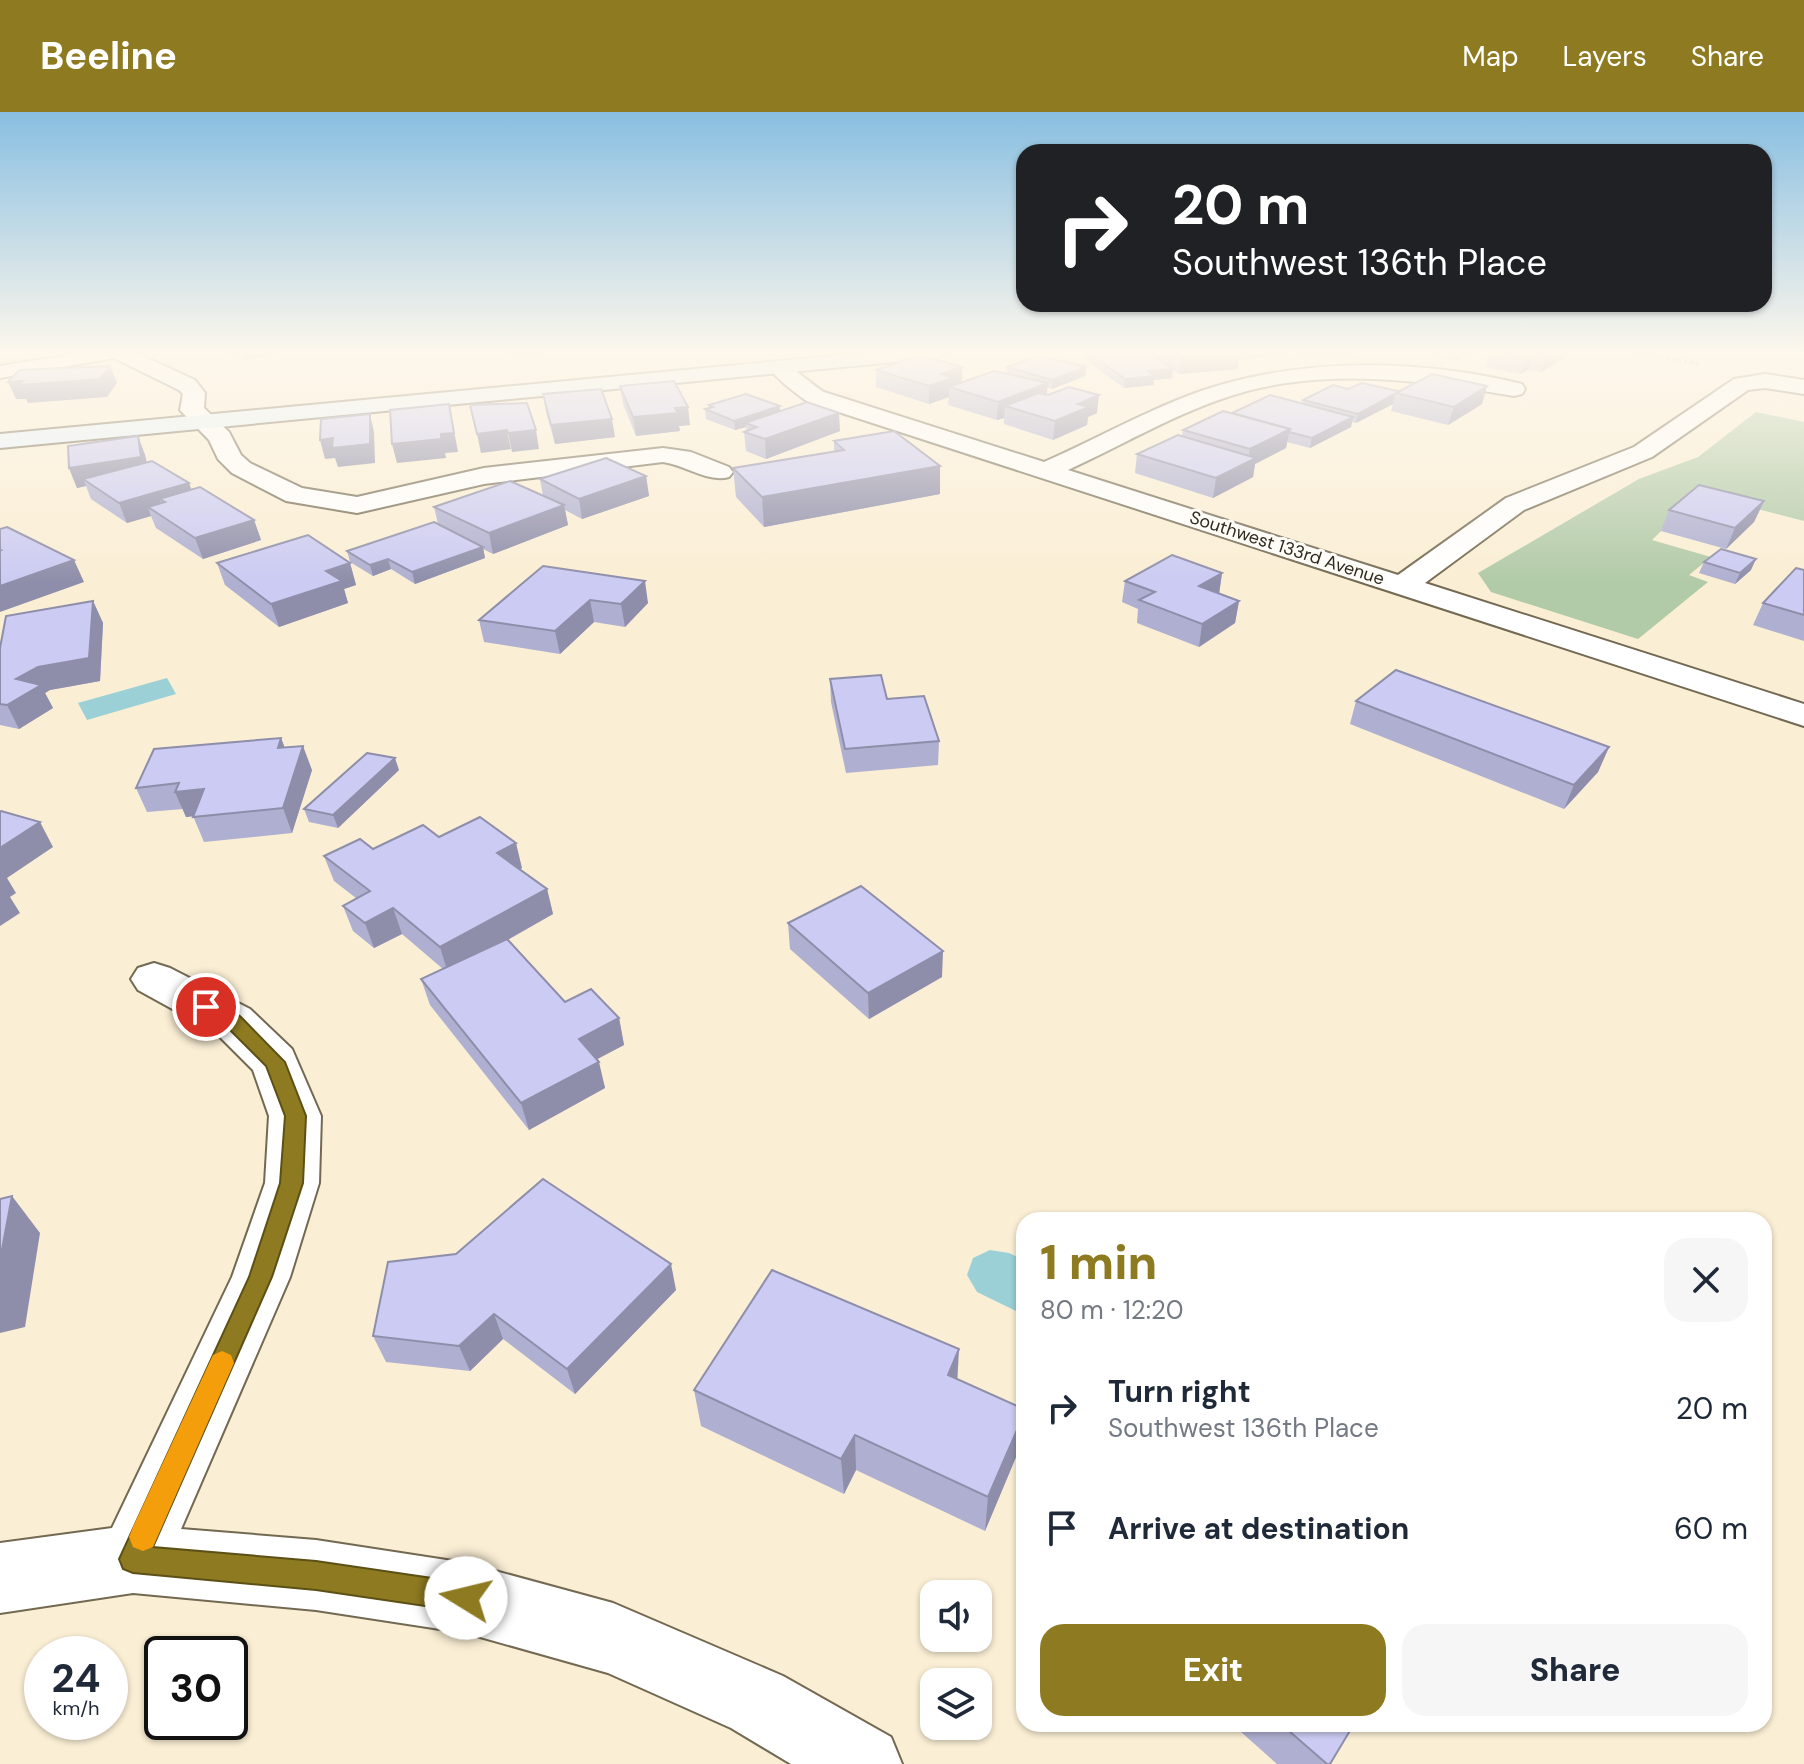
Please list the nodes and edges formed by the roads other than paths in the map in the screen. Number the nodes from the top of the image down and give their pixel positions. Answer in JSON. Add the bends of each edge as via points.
{"nodes":[{"id":1,"x":129,"y":429,"type":"edge"},
{"id":2,"x":213,"y":429,"type":"edge"},
{"id":3,"x":915,"y":429,"type":"edge"},
{"id":4,"x":1137,"y":429,"type":"edge"},
{"id":5,"x":1680,"y":429,"type":"edge"},
{"id":6,"x":0,"y":441,"type":"edge"},
{"id":7,"x":1045,"y":471,"type":"junction"},
{"id":8,"x":720,"y":472,"type":"dead end"},
{"id":9,"x":1403,"y":585,"type":"junction"},
{"id":10,"x":1804,"y":715,"type":"edge"},
{"id":11,"x":154,"y":979,"type":"dead end"},
{"id":12,"x":133,"y":1559,"type":"junction"},
{"id":13,"x":0,"y":1578,"type":"edge"},
{"id":14,"x":864,"y":1764,"type":"edge"}],
"edges":[{"from":1,"to":6,"type":"main road"},
{"from":2,"to":8,"type":"street","via":[[241,468],[295,495],[357,505],[484,476],[663,455]]},
{"from":3,"to":7,"type":"street","name":"Southwest 133rd Avenue"},
{"from":4,"to":7,"type":"street"},
{"from":5,"to":9,"type":"street","via":[[1643,452],[1515,504]]},
{"from":7,"to":9,"type":"street","name":"Southwest 133rd Avenue"},
{"from":9,"to":10,"type":"street","name":"Southwest 133rd Avenue"},
{"from":11,"to":12,"type":"street","via":[[233,1021],[275,1062],[295,1116],[292,1183],[261,1277]]},
{"from":12,"to":13,"type":"street"},
{"from":12,"to":14,"type":"street","via":[[316,1575],[466,1598],[613,1639],[757,1702]]}]}
